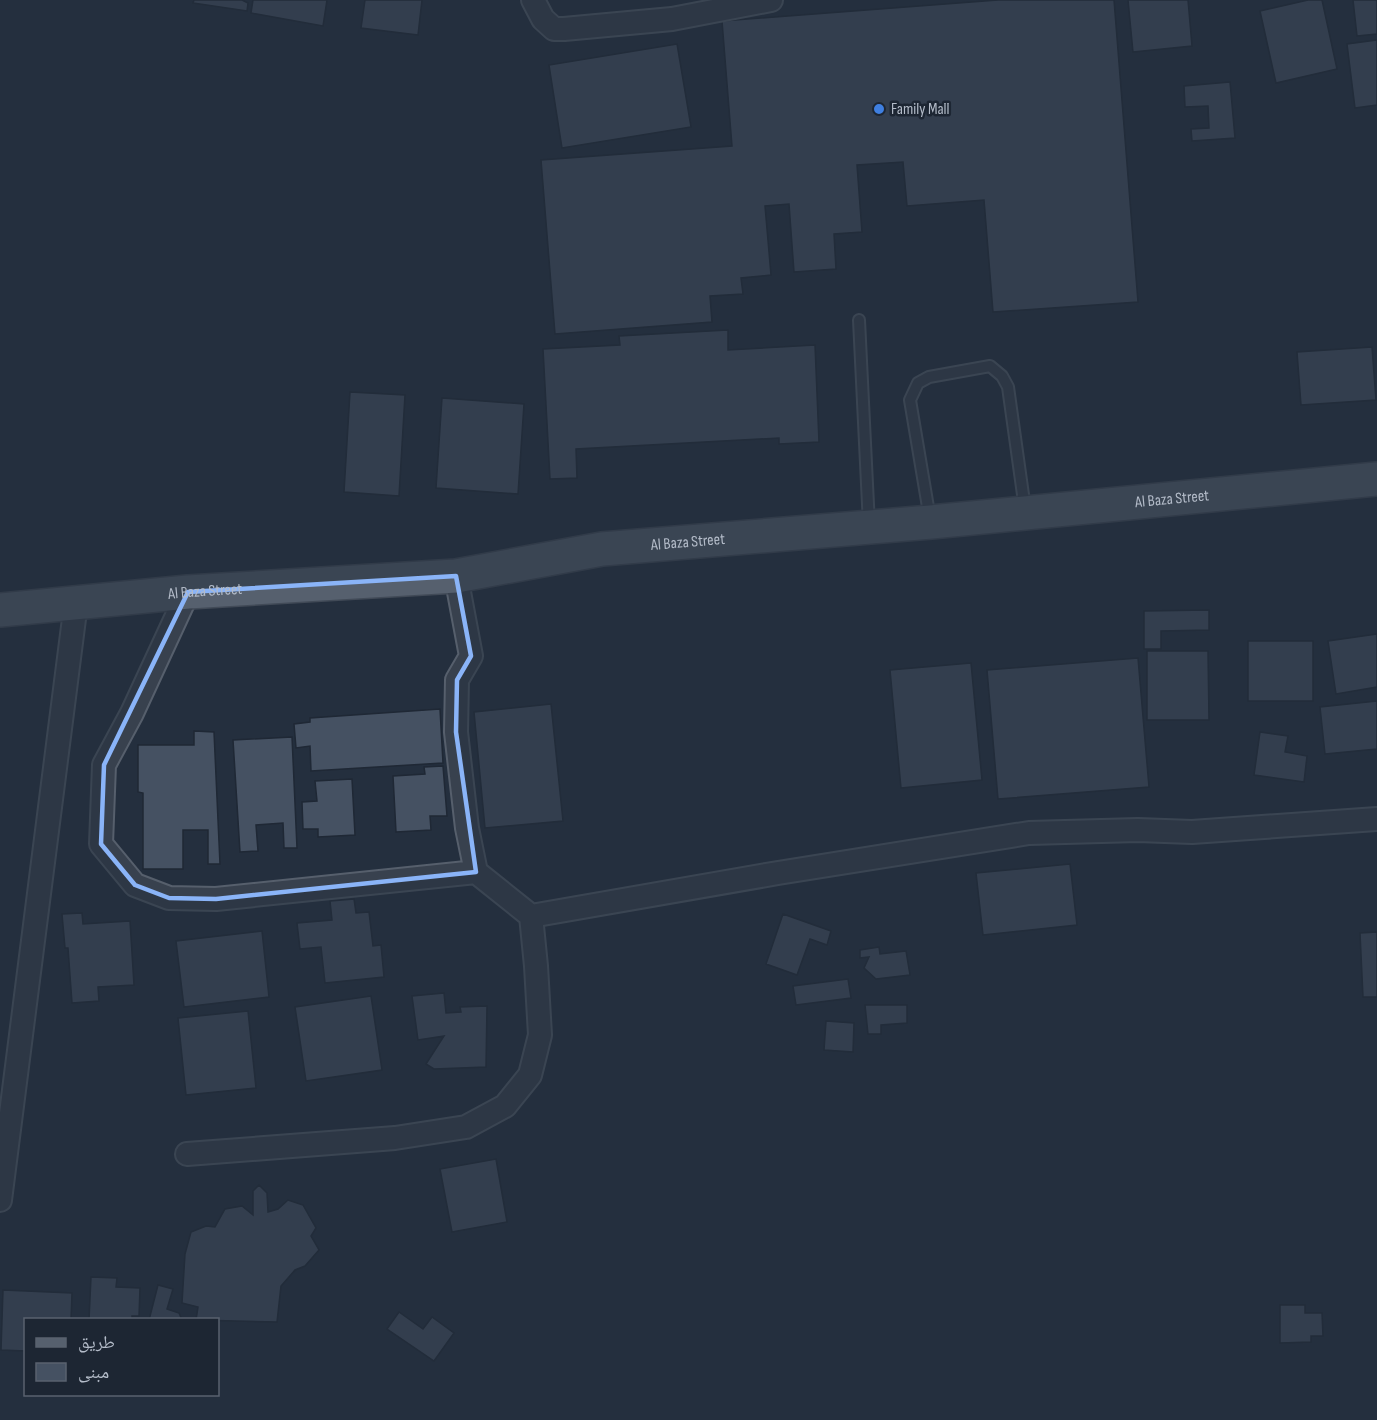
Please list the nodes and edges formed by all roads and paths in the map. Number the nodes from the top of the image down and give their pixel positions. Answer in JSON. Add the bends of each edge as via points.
{"nodes":[{"id":1,"x":533,"y":0,"type":"edge"},
{"id":2,"x":771,"y":0,"type":"edge"},
{"id":3,"x":702,"y":7,"type":"edge"},
{"id":4,"x":859,"y":320,"type":"dead end"},
{"id":5,"x":1377,"y":479,"type":"edge"},
{"id":6,"x":1026,"y":513,"type":"junction"},
{"id":7,"x":931,"y":522,"type":"junction"},
{"id":8,"x":869,"y":526,"type":"junction"},
{"id":9,"x":456,"y":576,"type":"junction"},
{"id":10,"x":188,"y":592,"type":"junction"},
{"id":11,"x":76,"y":603,"type":"junction"},
{"id":12,"x":0,"y":610,"type":"edge"},
{"id":13,"x":1377,"y":819,"type":"edge"},
{"id":14,"x":476,"y":872,"type":"junction"},
{"id":15,"x":531,"y":916,"type":"junction"},
{"id":16,"x":187,"y":1154,"type":"dead end"},
{"id":17,"x":0,"y":1200,"type":"edge"}],
"edges":[{"from":1,"to":3,"type":"street","via":[[543,19],[554,29],[672,19]]},
{"from":2,"to":3,"type":"street"},
{"from":4,"to":8,"type":"lane"},
{"from":5,"to":6,"type":"main road","name":"Al Baza Street"},
{"from":6,"to":7,"type":"main road","name":"Al Baza Street"},
{"from":6,"to":7,"type":"lane","via":[[1008,387],[990,366],[928,377],[918,383],[910,400]]},
{"from":7,"to":8,"type":"main road","name":"Al Baza Street"},
{"from":8,"to":9,"type":"main road","name":"Al Baza Street","via":[[602,549]]},
{"from":9,"to":10,"type":"main road","name":"Al Baza Street"},
{"from":9,"to":14,"type":"street","via":[[471,656],[457,680],[456,732]]},
{"from":10,"to":11,"type":"main road","name":"Al Baza Street"},
{"from":10,"to":14,"type":"street","via":[[105,765],[101,844],[135,885],[169,898],[216,899]]},
{"from":11,"to":12,"type":"main road","name":"Al Baza Street"},
{"from":11,"to":17,"type":"street"},
{"from":13,"to":15,"type":"street","via":[[1192,832],[1029,833]]},
{"from":14,"to":15,"type":"street"},
{"from":15,"to":16,"type":"street","via":[[540,1035],[530,1075],[505,1106],[466,1127],[395,1138]]}]}
